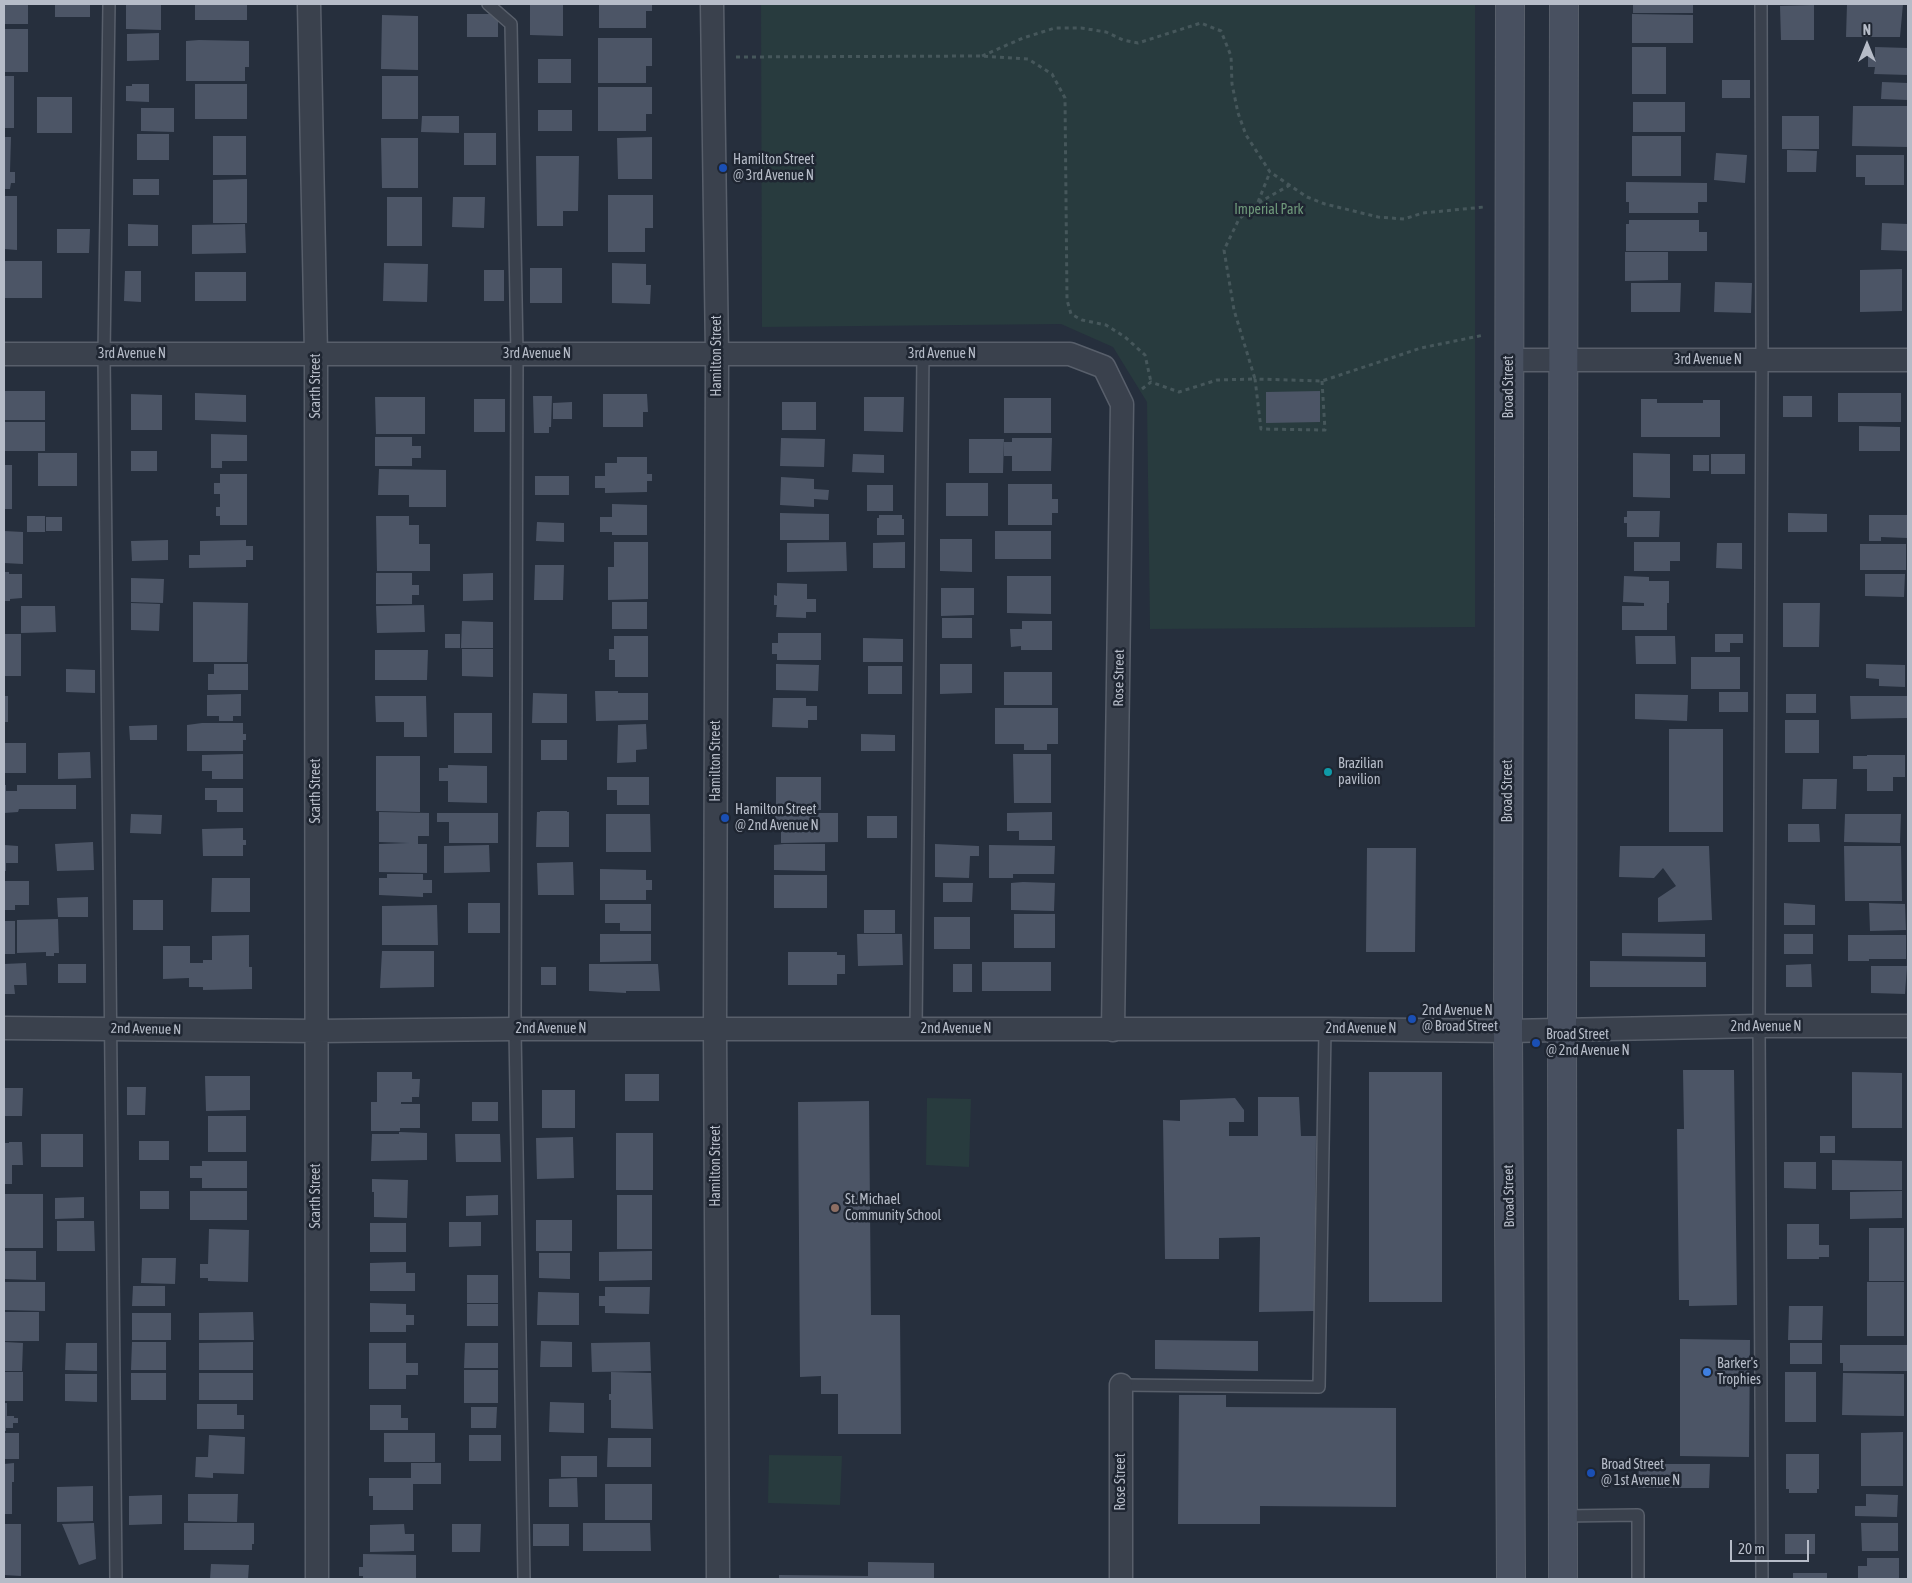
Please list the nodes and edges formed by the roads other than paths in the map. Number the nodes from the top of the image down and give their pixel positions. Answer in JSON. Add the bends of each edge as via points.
{"nodes":[{"id":1,"x":109,"y":4,"type":"edge"},
{"id":2,"x":309,"y":4,"type":"edge"},
{"id":3,"x":488,"y":4,"type":"edge"},
{"id":4,"x":712,"y":4,"type":"edge"},
{"id":5,"x":1510,"y":4,"type":"edge"},
{"id":6,"x":1564,"y":4,"type":"edge"},
{"id":7,"x":1761,"y":4,"type":"edge"},
{"id":8,"x":1509,"y":348,"type":"junction"},
{"id":9,"x":4,"y":354,"type":"edge"},
{"id":10,"x":104,"y":354,"type":"junction"},
{"id":11,"x":316,"y":354,"type":"junction"},
{"id":12,"x":517,"y":354,"type":"junction"},
{"id":13,"x":718,"y":354,"type":"junction"},
{"id":14,"x":923,"y":354,"type":"junction"},
{"id":15,"x":1070,"y":354,"type":"joint"},
{"id":16,"x":1564,"y":360,"type":"junction"},
{"id":17,"x":1762,"y":360,"type":"junction"},
{"id":18,"x":1908,"y":360,"type":"edge"},
{"id":19,"x":1759,"y":1026,"type":"junction"},
{"id":20,"x":1908,"y":1026,"type":"edge"},
{"id":21,"x":4,"y":1028,"type":"edge"},
{"id":22,"x":110,"y":1029,"type":"junction"},
{"id":23,"x":515,"y":1029,"type":"junction"},
{"id":24,"x":916,"y":1029,"type":"junction"},
{"id":25,"x":1325,"y":1029,"type":"junction"},
{"id":26,"x":715,"y":1030,"type":"junction"},
{"id":27,"x":1113,"y":1030,"type":"junction"},
{"id":28,"x":1562,"y":1030,"type":"junction"},
{"id":29,"x":316,"y":1031,"type":"junction"},
{"id":30,"x":1508,"y":1031,"type":"junction"},
{"id":31,"x":1121,"y":1386,"type":"joint"},
{"id":32,"x":1563,"y":1516,"type":"junction"},
{"id":33,"x":116,"y":1579,"type":"edge"},
{"id":34,"x":317,"y":1579,"type":"edge"},
{"id":35,"x":524,"y":1579,"type":"edge"},
{"id":36,"x":718,"y":1579,"type":"edge"},
{"id":37,"x":1121,"y":1579,"type":"edge"},
{"id":38,"x":1511,"y":1579,"type":"edge"},
{"id":39,"x":1564,"y":1579,"type":"edge"},
{"id":40,"x":1638,"y":1579,"type":"edge"},
{"id":41,"x":1762,"y":1579,"type":"edge"}],
"edges":[{"from":1,"to":10,"type":"lane"},
{"from":2,"to":11,"type":"street","name":"Scarth Street"},
{"from":3,"to":12,"type":"lane","via":[[511,24]]},
{"from":4,"to":13,"type":"street","name":"Hamilton Street"},
{"from":5,"to":8,"type":"main road","name":"Broad Street"},
{"from":6,"to":16,"type":"main road"},
{"from":7,"to":17,"type":"lane"},
{"from":8,"to":16,"type":"street","name":"3rd Avenue N"},
{"from":8,"to":30,"type":"main road","name":"Broad Street"},
{"from":9,"to":10,"type":"street","name":"3rd Avenue N"},
{"from":10,"to":11,"type":"street","name":"3rd Avenue N"},
{"from":10,"to":22,"type":"lane"},
{"from":11,"to":12,"type":"street","name":"3rd Avenue N"},
{"from":11,"to":29,"type":"street","name":"Scarth Street"},
{"from":12,"to":13,"type":"street","name":"3rd Avenue N"},
{"from":12,"to":23,"type":"lane"},
{"from":13,"to":14,"type":"street","name":"3rd Avenue N"},
{"from":13,"to":26,"type":"street","name":"Hamilton Street"},
{"from":14,"to":15,"type":"street","name":"3rd Avenue N"},
{"from":14,"to":24,"type":"lane"},
{"from":15,"to":27,"type":"street","name":"Rose Street","via":[[1104,367],[1122,404]]},
{"from":16,"to":17,"type":"street","name":"3rd Avenue N"},
{"from":16,"to":28,"type":"main road"},
{"from":17,"to":18,"type":"street","name":"3rd Avenue N"},
{"from":17,"to":19,"type":"lane"},
{"from":19,"to":20,"type":"street","name":"2nd Avenue N"},
{"from":19,"to":28,"type":"street","name":"2nd Avenue N"},
{"from":19,"to":41,"type":"lane"},
{"from":21,"to":22,"type":"street","name":"2nd Avenue N"},
{"from":22,"to":29,"type":"street","name":"2nd Avenue N"},
{"from":22,"to":33,"type":"lane"},
{"from":23,"to":26,"type":"street","name":"2nd Avenue N"},
{"from":23,"to":29,"type":"street","name":"2nd Avenue N"},
{"from":23,"to":35,"type":"lane"},
{"from":24,"to":26,"type":"street","name":"2nd Avenue N"},
{"from":24,"to":27,"type":"street","name":"2nd Avenue N"},
{"from":25,"to":27,"type":"street","name":"2nd Avenue N"},
{"from":25,"to":30,"type":"street","name":"2nd Avenue N"},
{"from":25,"to":31,"type":"lane","via":[[1320,1387]]},
{"from":26,"to":36,"type":"street","name":"Hamilton Street"},
{"from":28,"to":30,"type":"street","name":"2nd Avenue N"},
{"from":28,"to":32,"type":"main road"},
{"from":29,"to":34,"type":"street","name":"Scarth Street"},
{"from":30,"to":38,"type":"main road","name":"Broad Street"},
{"from":31,"to":37,"type":"street","name":"Rose Street"},
{"from":32,"to":39,"type":"main road"},
{"from":32,"to":40,"type":"lane","via":[[1638,1515]]}]}
